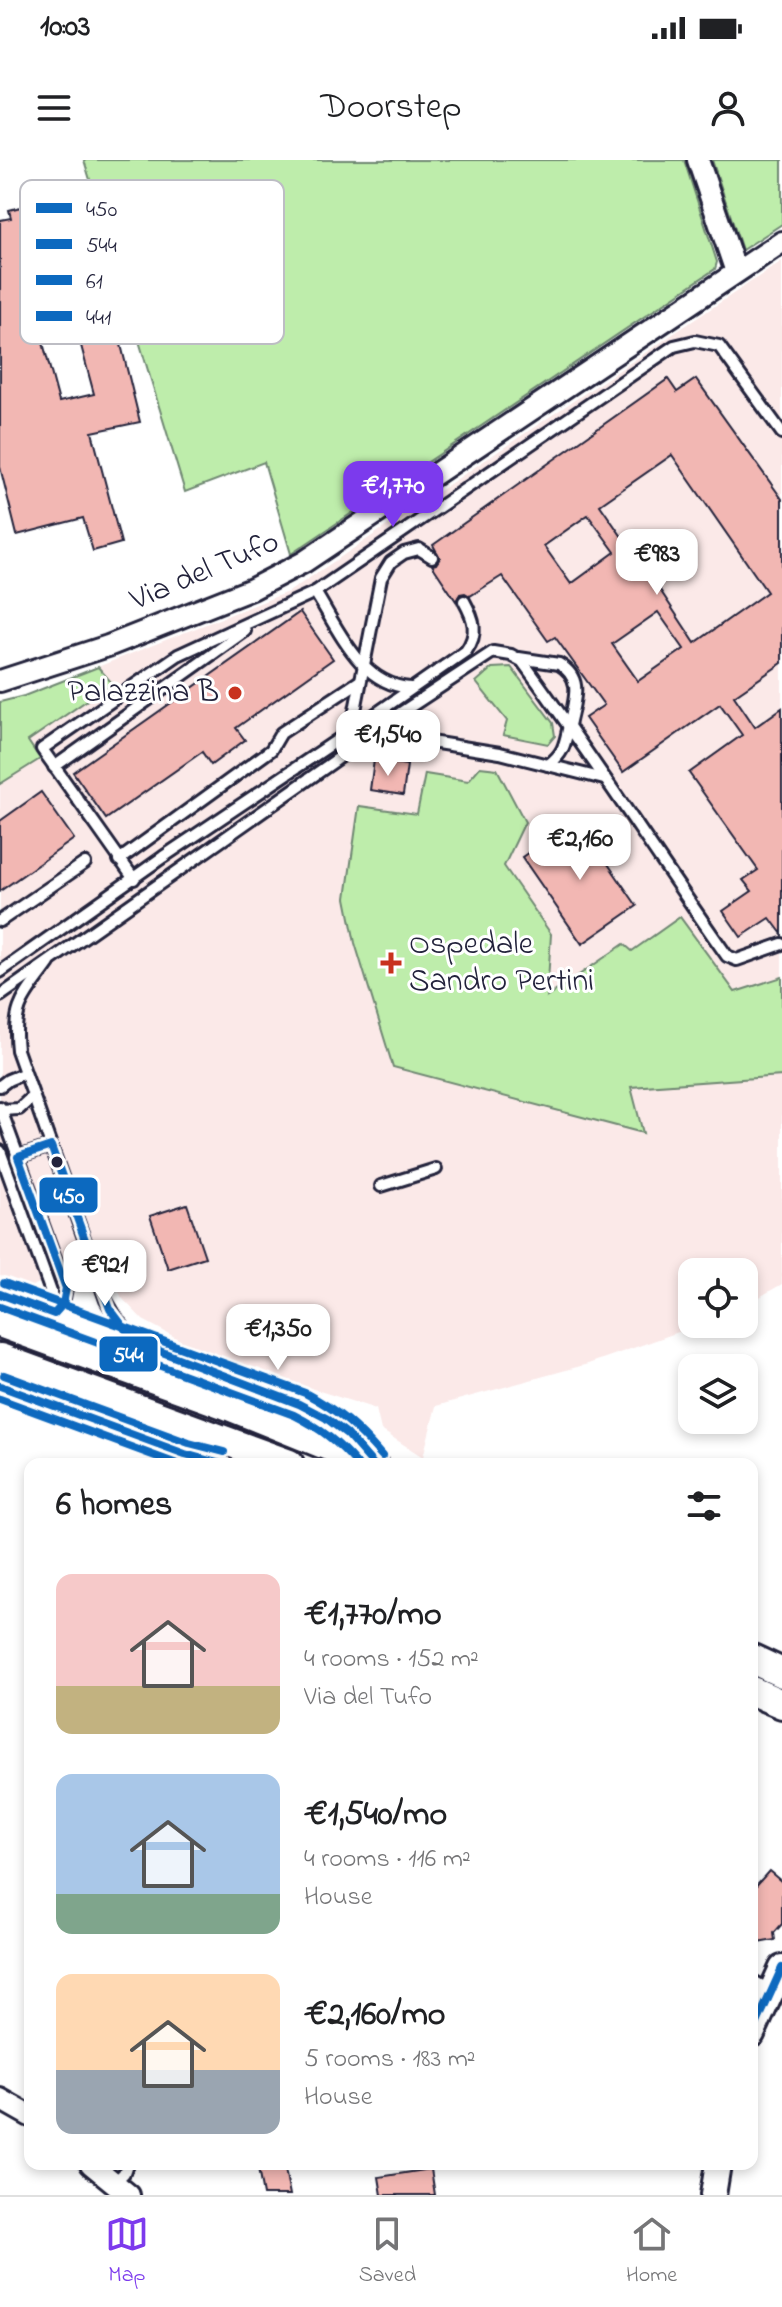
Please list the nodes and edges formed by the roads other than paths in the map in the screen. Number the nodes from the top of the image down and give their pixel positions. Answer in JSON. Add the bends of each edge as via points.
{"nodes":[{"id":1,"x":698,"y":160,"type":"edge"},
{"id":2,"x":782,"y":242,"type":"edge"},
{"id":3,"x":736,"y":272,"type":"junction"},
{"id":4,"x":782,"y":433,"type":"edge"},
{"id":5,"x":432,"y":557,"type":"dead end"},
{"id":6,"x":315,"y":592,"type":"junction"},
{"id":7,"x":464,"y":601,"type":"dead end"},
{"id":8,"x":262,"y":618,"type":"junction"},
{"id":9,"x":517,"y":658,"type":"junction"},
{"id":10,"x":362,"y":665,"type":"junction"},
{"id":11,"x":0,"y":681,"type":"edge"},
{"id":12,"x":360,"y":681,"type":"junction"},
{"id":13,"x":411,"y":689,"type":"junction"},
{"id":14,"x":569,"y":724,"type":"junction"},
{"id":15,"x":351,"y":731,"type":"junction"},
{"id":16,"x":374,"y":733,"type":"junction"},
{"id":17,"x":548,"y":765,"type":"junction"},
{"id":18,"x":54,"y":767,"type":"junction"},
{"id":19,"x":604,"y":779,"type":"junction"},
{"id":20,"x":119,"y":860,"type":"junction"},
{"id":21,"x":85,"y":863,"type":"dead end"},
{"id":22,"x":134,"y":879,"type":"junction"},
{"id":23,"x":0,"y":921,"type":"edge"},
{"id":24,"x":782,"y":944,"type":"edge"},
{"id":25,"x":55,"y":955,"type":"junction"},
{"id":26,"x":0,"y":972,"type":"edge"},
{"id":27,"x":0,"y":996,"type":"edge"},
{"id":28,"x":25,"y":1073,"type":"junction"},
{"id":29,"x":0,"y":1086,"type":"edge"},
{"id":30,"x":32,"y":1097,"type":"junction"},
{"id":31,"x":0,"y":1109,"type":"edge"},
{"id":32,"x":51,"y":1146,"type":"junction"},
{"id":33,"x":0,"y":1151,"type":"edge"},
{"id":34,"x":18,"y":1157,"type":"junction"},
{"id":35,"x":436,"y":1169,"type":"dead end"},
{"id":36,"x":381,"y":1186,"type":"dead end"},
{"id":37,"x":0,"y":1294,"type":"edge"},
{"id":38,"x":106,"y":1300,"type":"junction"},
{"id":39,"x":54,"y":1314,"type":"junction"},
{"id":40,"x":0,"y":1323,"type":"edge"},
{"id":41,"x":100,"y":1344,"type":"junction"},
{"id":42,"x":141,"y":1344,"type":"junction"},
{"id":43,"x":0,"y":1358,"type":"edge"},
{"id":44,"x":63,"y":1381,"type":"junction"},
{"id":45,"x":0,"y":1386,"type":"edge"},
{"id":46,"x":199,"y":1458,"type":"edge"},
{"id":47,"x":273,"y":1458,"type":"edge"},
{"id":48,"x":357,"y":1458,"type":"edge"},
{"id":49,"x":367,"y":1458,"type":"edge"},
{"id":50,"x":758,"y":1662,"type":"edge"},
{"id":51,"x":782,"y":1673,"type":"edge"},
{"id":52,"x":758,"y":1694,"type":"edge"},
{"id":53,"x":782,"y":1704,"type":"edge"},
{"id":54,"x":782,"y":1968,"type":"edge"},
{"id":55,"x":760,"y":1990,"type":"edge"},
{"id":56,"x":0,"y":2099,"type":"edge"},
{"id":57,"x":24,"y":2113,"type":"edge"},
{"id":58,"x":98,"y":2170,"type":"edge"},
{"id":59,"x":717,"y":2170,"type":"edge"},
{"id":60,"x":122,"y":2189,"type":"edge"},
{"id":61,"x":713,"y":2195,"type":"edge"}],
"edges":[{"from":1,"to":3,"type":"street"},
{"from":2,"to":3,"type":"street","name":"Via del Tufo"},
{"from":3,"to":11,"type":"street","name":"Via del Tufo","via":[[279,576],[108,646]]},
{"from":4,"to":6,"type":"lane","via":[[719,346],[695,341],[674,346]]},
{"from":5,"to":10,"type":"lane","via":[[419,549],[385,568]]},
{"from":6,"to":8,"type":"lane"},
{"from":6,"to":10,"type":"lane"},
{"from":7,"to":13,"type":"lane","via":[[472,614],[473,641]]},
{"from":8,"to":18,"type":"lane"},
{"from":8,"to":18,"type":"lane","via":[[178,655],[42,749]]},
{"from":9,"to":14,"type":"lane"},
{"from":9,"to":14,"type":"lane","via":[[564,666],[578,692]]},
{"from":9,"to":16,"type":"lane","via":[[493,652]]},
{"from":10,"to":12,"type":"lane"},
{"from":10,"to":13,"type":"lane","via":[[384,683]]},
{"from":12,"to":15,"type":"lane"},
{"from":12,"to":20,"type":"lane","via":[[281,733],[271,750]]},
{"from":13,"to":15,"type":"lane"},
{"from":14,"to":17,"type":"lane","via":[[565,749]]},
{"from":14,"to":19,"type":"lane"},
{"from":15,"to":22,"type":"lane"},
{"from":16,"to":17,"type":"lane"},
{"from":16,"to":25,"type":"lane"},
{"from":17,"to":19,"type":"lane"},
{"from":18,"to":20,"type":"lane"},
{"from":19,"to":24,"type":"lane","via":[[727,956],[737,960]]},
{"from":20,"to":22,"type":"lane"},
{"from":21,"to":23,"type":"lane"},
{"from":22,"to":26,"type":"lane"},
{"from":25,"to":27,"type":"lane"},
{"from":25,"to":28,"type":"lane","via":[[19,1005],[17,1050]]},
{"from":28,"to":29,"type":"lane"},
{"from":28,"to":30,"type":"lane"},
{"from":30,"to":31,"type":"lane","via":[[19,1109]]},
{"from":30,"to":32,"type":"lane"},
{"from":31,"to":34,"type":"lane"},
{"from":32,"to":34,"type":"lane"},
{"from":32,"to":38,"type":"lane"},
{"from":33,"to":39,"type":"lane","via":[[51,1292]]},
{"from":34,"to":39,"type":"lane","via":[[66,1288]]},
{"from":35,"to":36,"type":"lane"},
{"from":37,"to":39,"type":"street"},
{"from":38,"to":41,"type":"lane"},
{"from":38,"to":42,"type":"lane"},
{"from":39,"to":41,"type":"street"},
{"from":40,"to":41,"type":"main road"},
{"from":41,"to":42,"type":"street"},
{"from":41,"to":44,"type":"street","via":[[88,1371]]},
{"from":41,"to":48,"type":"main road"},
{"from":42,"to":49,"type":"street","via":[[299,1404],[347,1434]]},
{"from":43,"to":44,"type":"main road"},
{"from":44,"to":47,"type":"main road"},
{"from":45,"to":46,"type":"street"},
{"from":50,"to":51,"type":"main road"},
{"from":52,"to":53,"type":"main road"},
{"from":54,"to":55,"type":"street"},
{"from":56,"to":57,"type":"street"},
{"from":58,"to":60,"type":"street"},
{"from":59,"to":61,"type":"street"}]}
